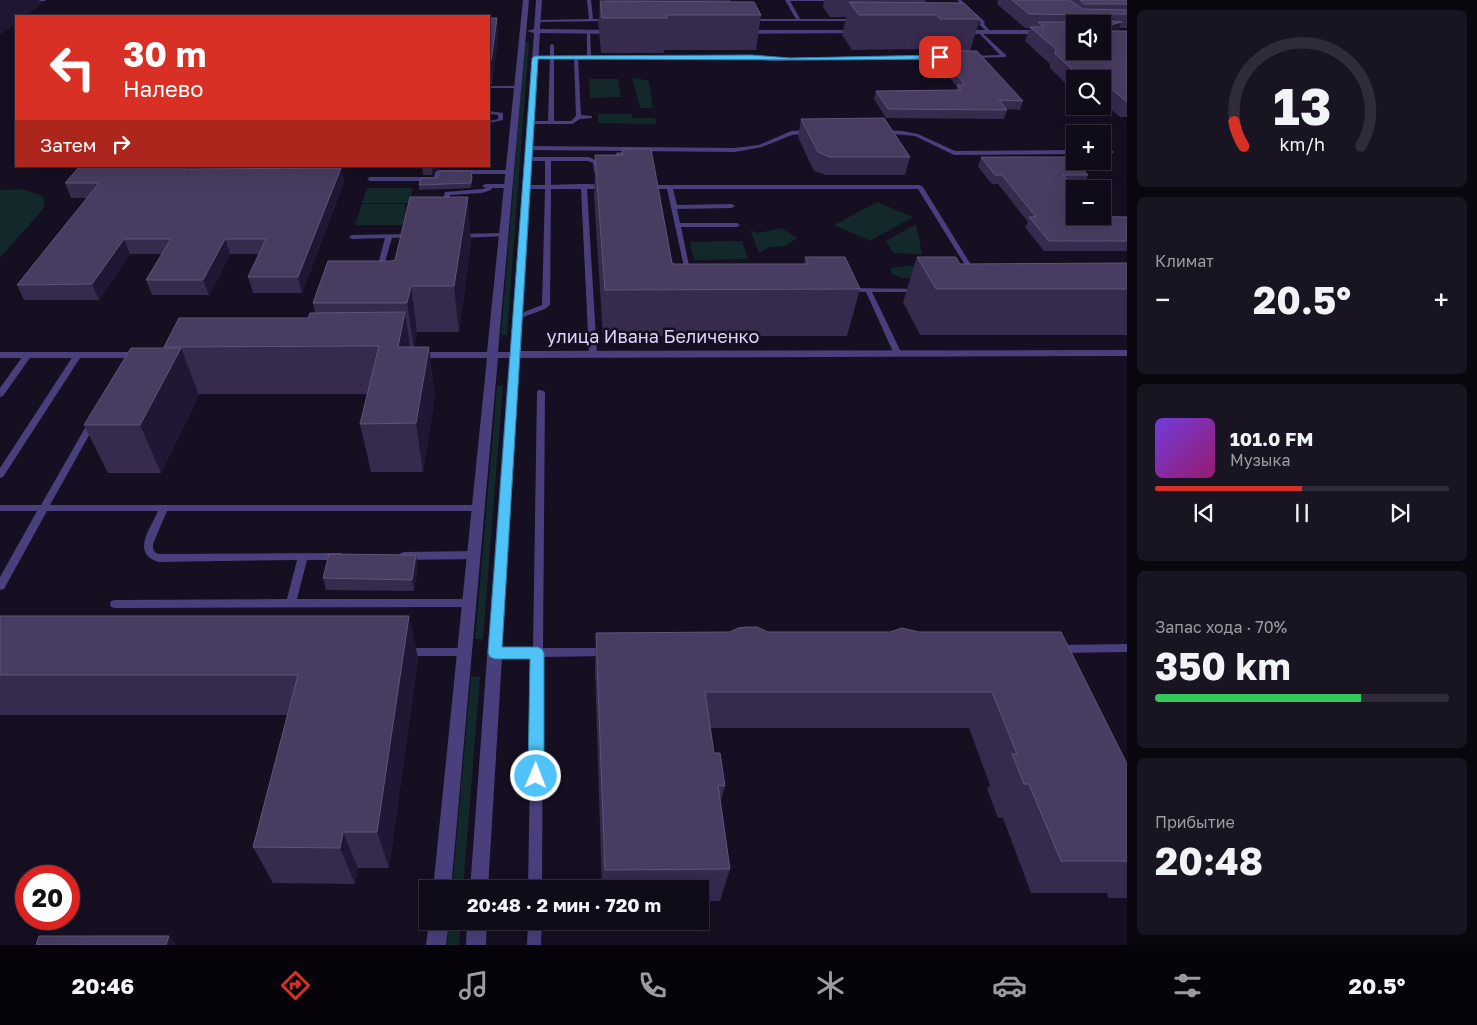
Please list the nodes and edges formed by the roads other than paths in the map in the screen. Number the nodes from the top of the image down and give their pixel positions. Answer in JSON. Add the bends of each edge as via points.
{"nodes":[{"id":1,"x":526,"y":0,"type":"edge"},
{"id":2,"x":539,"y":0,"type":"edge"},
{"id":3,"x":590,"y":0,"type":"edge"},
{"id":4,"x":787,"y":0,"type":"edge"},
{"id":5,"x":842,"y":0,"type":"edge"},
{"id":6,"x":959,"y":0,"type":"edge"},
{"id":7,"x":20,"y":1,"type":"edge"},
{"id":8,"x":30,"y":1,"type":"edge"},
{"id":9,"x":44,"y":1,"type":"dead end"},
{"id":10,"x":591,"y":20,"type":"junction"},
{"id":11,"x":620,"y":20,"type":"edge"},
{"id":12,"x":744,"y":20,"type":"dead end"},
{"id":13,"x":799,"y":20,"type":"junction"},
{"id":14,"x":856,"y":20,"type":"dead end"},
{"id":15,"x":971,"y":20,"type":"edge"},
{"id":16,"x":980,"y":20,"type":"junction"},
{"id":17,"x":537,"y":26,"type":"junction"},
{"id":18,"x":523,"y":31,"type":"junction"},
{"id":19,"x":588,"y":32,"type":"junction"},
{"id":20,"x":627,"y":32,"type":"edge"},
{"id":21,"x":734,"y":32,"type":"edge"},
{"id":22,"x":864,"y":32,"type":"edge"},
{"id":23,"x":951,"y":32,"type":"edge"},
{"id":24,"x":980,"y":32,"type":"junction"},
{"id":25,"x":989,"y":32,"type":"junction"},
{"id":26,"x":1066,"y":32,"type":"edge"},
{"id":27,"x":552,"y":46,"type":"dead end"},
{"id":28,"x":552,"y":57,"type":"junction"},
{"id":29,"x":576,"y":57,"type":"junction"},
{"id":30,"x":589,"y":57,"type":"junction"},
{"id":31,"x":950,"y":57,"type":"edge"},
{"id":32,"x":970,"y":57,"type":"edge"},
{"id":33,"x":535,"y":58,"type":"junction"},
{"id":34,"x":577,"y":75,"type":"junction"},
{"id":35,"x":587,"y":75,"type":"dead end"},
{"id":36,"x":490,"y":87,"type":"edge"},
{"id":37,"x":517,"y":87,"type":"junction"},
{"id":38,"x":490,"y":113,"type":"edge"},
{"id":39,"x":579,"y":117,"type":"junction"},
{"id":40,"x":590,"y":117,"type":"dead end"},
{"id":41,"x":490,"y":118,"type":"edge"},
{"id":42,"x":500,"y":118,"type":"junction"},
{"id":43,"x":513,"y":118,"type":"junction"},
{"id":44,"x":490,"y":122,"type":"edge"},
{"id":45,"x":530,"y":123,"type":"junction"},
{"id":46,"x":550,"y":123,"type":"junction"},
{"id":47,"x":814,"y":132,"type":"edge"},
{"id":48,"x":874,"y":132,"type":"edge"},
{"id":49,"x":1066,"y":152,"type":"edge"},
{"id":50,"x":528,"y":154,"type":"junction"},
{"id":51,"x":548,"y":159,"type":"junction"},
{"id":52,"x":509,"y":172,"type":"junction"},
{"id":53,"x":370,"y":179,"type":"dead end"},
{"id":54,"x":471,"y":186,"type":"edge"},
{"id":55,"x":490,"y":186,"type":"junction"},
{"id":56,"x":508,"y":186,"type":"junction"},
{"id":57,"x":584,"y":186,"type":"junction"},
{"id":58,"x":526,"y":187,"type":"junction"},
{"id":59,"x":547,"y":187,"type":"junction"},
{"id":60,"x":597,"y":187,"type":"junction"},
{"id":61,"x":615,"y":187,"type":"edge"},
{"id":62,"x":642,"y":187,"type":"edge"},
{"id":63,"x":670,"y":187,"type":"junction"},
{"id":64,"x":754,"y":187,"type":"junction"},
{"id":65,"x":757,"y":196,"type":"dead end"},
{"id":66,"x":732,"y":206,"type":"dead end"},
{"id":67,"x":674,"y":207,"type":"junction"},
{"id":68,"x":442,"y":220,"type":"edge"},
{"id":69,"x":677,"y":225,"type":"junction"},
{"id":70,"x":737,"y":225,"type":"dead end"},
{"id":71,"x":503,"y":235,"type":"junction"},
{"id":72,"x":389,"y":236,"type":"junction"},
{"id":73,"x":422,"y":236,"type":"edge"},
{"id":74,"x":457,"y":236,"type":"edge"},
{"id":75,"x":352,"y":237,"type":"dead end"},
{"id":76,"x":370,"y":272,"type":"edge"},
{"id":77,"x":979,"y":282,"type":"edge"},
{"id":78,"x":690,"y":284,"type":"edge"},
{"id":79,"x":840,"y":290,"type":"edge"},
{"id":80,"x":868,"y":290,"type":"junction"},
{"id":81,"x":924,"y":290,"type":"edge"},
{"id":82,"x":518,"y":316,"type":"junction"},
{"id":83,"x":492,"y":354,"type":"junction"},
{"id":84,"x":515,"y":354,"type":"junction"},
{"id":85,"x":593,"y":354,"type":"junction"},
{"id":86,"x":898,"y":354,"type":"junction"},
{"id":87,"x":1127,"y":354,"type":"edge"},
{"id":88,"x":0,"y":355,"type":"edge"},
{"id":89,"x":28,"y":355,"type":"junction"},
{"id":90,"x":78,"y":355,"type":"junction"},
{"id":91,"x":149,"y":355,"type":"edge"},
{"id":92,"x":403,"y":355,"type":"edge"},
{"id":93,"x":541,"y":392,"type":"dead end"},
{"id":94,"x":0,"y":394,"type":"edge"},
{"id":95,"x":96,"y":414,"type":"edge"},
{"id":96,"x":0,"y":475,"type":"edge"},
{"id":97,"x":0,"y":508,"type":"edge"},
{"id":98,"x":44,"y":508,"type":"junction"},
{"id":99,"x":164,"y":508,"type":"junction"},
{"id":100,"x":478,"y":508,"type":"junction"},
{"id":101,"x":351,"y":556,"type":"edge"},
{"id":102,"x":398,"y":556,"type":"edge"},
{"id":103,"x":474,"y":556,"type":"junction"},
{"id":104,"x":303,"y":557,"type":"junction"},
{"id":105,"x":0,"y":586,"type":"edge"},
{"id":106,"x":291,"y":603,"type":"junction"},
{"id":107,"x":469,"y":603,"type":"junction"},
{"id":108,"x":115,"y":604,"type":"dead end"},
{"id":109,"x":1127,"y":648,"type":"edge"},
{"id":110,"x":1047,"y":649,"type":"edge"},
{"id":111,"x":396,"y":652,"type":"edge"},
{"id":112,"x":465,"y":652,"type":"junction"},
{"id":113,"x":618,"y":652,"type":"edge"},
{"id":114,"x":495,"y":653,"type":"junction"},
{"id":115,"x":538,"y":653,"type":"junction"},
{"id":116,"x":443,"y":880,"type":"edge"},
{"id":117,"x":480,"y":880,"type":"edge"},
{"id":118,"x":535,"y":880,"type":"edge"},
{"id":119,"x":438,"y":930,"type":"edge"},
{"id":120,"x":477,"y":930,"type":"edge"},
{"id":121,"x":535,"y":930,"type":"edge"},
{"id":122,"x":436,"y":945,"type":"edge"},
{"id":123,"x":476,"y":945,"type":"edge"},
{"id":124,"x":534,"y":945,"type":"edge"}],
"edges":[{"from":1,"to":18,"type":"street"},
{"from":2,"to":17,"type":"street"},
{"from":3,"to":10,"type":"lane"},
{"from":4,"to":5,"type":"lane"},
{"from":4,"to":13,"type":"lane"},
{"from":6,"to":16,"type":"lane"},
{"from":7,"to":8,"type":"lane"},
{"from":8,"to":9,"type":"lane"},
{"from":10,"to":11,"type":"lane"},
{"from":10,"to":17,"type":"lane"},
{"from":12,"to":13,"type":"lane"},
{"from":13,"to":14,"type":"lane"},
{"from":15,"to":16,"type":"lane"},
{"from":16,"to":25,"type":"lane"},
{"from":17,"to":18,"type":"street"},
{"from":17,"to":19,"type":"street"},
{"from":17,"to":33,"type":"street"},
{"from":18,"to":37,"type":"street"},
{"from":19,"to":20,"type":"street"},
{"from":19,"to":30,"type":"lane"},
{"from":21,"to":22,"type":"street"},
{"from":23,"to":24,"type":"street"},
{"from":24,"to":25,"type":"street"},
{"from":24,"to":32,"type":"lane","via":[[1004,56]]},
{"from":25,"to":26,"type":"street"},
{"from":27,"to":28,"type":"lane"},
{"from":28,"to":29,"type":"lane"},
{"from":28,"to":33,"type":"lane"},
{"from":28,"to":46,"type":"lane"},
{"from":29,"to":30,"type":"lane"},
{"from":29,"to":34,"type":"lane"},
{"from":30,"to":31,"type":"lane","via":[[752,57],[770,60]]},
{"from":33,"to":45,"type":"street"},
{"from":34,"to":35,"type":"lane"},
{"from":34,"to":39,"type":"lane"},
{"from":36,"to":37,"type":"lane"},
{"from":37,"to":43,"type":"street"},
{"from":38,"to":42,"type":"lane","via":[[499,113]]},
{"from":39,"to":40,"type":"lane"},
{"from":39,"to":46,"type":"lane","via":[[572,122]]},
{"from":41,"to":42,"type":"lane"},
{"from":42,"to":43,"type":"lane"},
{"from":42,"to":44,"type":"lane","via":[[497,122]]},
{"from":43,"to":52,"type":"street"},
{"from":45,"to":46,"type":"lane"},
{"from":45,"to":50,"type":"street"},
{"from":47,"to":50,"type":"lane","via":[[791,133],[760,146],[735,150]]},
{"from":48,"to":49,"type":"lane","via":[[920,137],[954,152]]},
{"from":50,"to":51,"type":"lane"},
{"from":50,"to":58,"type":"street"},
{"from":51,"to":59,"type":"lane"},
{"from":51,"to":60,"type":"lane","via":[[594,161]]},
{"from":52,"to":53,"type":"lane","via":[[438,172],[436,179]]},
{"from":52,"to":56,"type":"street"},
{"from":54,"to":55,"type":"lane"},
{"from":55,"to":56,"type":"lane"},
{"from":55,"to":68,"type":"lane","via":[[482,192],[447,193]]},
{"from":56,"to":71,"type":"street"},
{"from":57,"to":59,"type":"lane"},
{"from":57,"to":60,"type":"lane"},
{"from":57,"to":85,"type":"lane"},
{"from":58,"to":59,"type":"lane"},
{"from":58,"to":82,"type":"street"},
{"from":59,"to":82,"type":"lane","via":[[546,305]]},
{"from":60,"to":61,"type":"lane"},
{"from":62,"to":63,"type":"lane"},
{"from":63,"to":64,"type":"lane"},
{"from":63,"to":67,"type":"lane"},
{"from":64,"to":65,"type":"lane"},
{"from":64,"to":77,"type":"lane","via":[[920,188]]},
{"from":66,"to":67,"type":"lane"},
{"from":67,"to":69,"type":"lane"},
{"from":69,"to":70,"type":"lane"},
{"from":69,"to":78,"type":"lane"},
{"from":71,"to":74,"type":"lane"},
{"from":71,"to":83,"type":"street"},
{"from":72,"to":73,"type":"lane"},
{"from":72,"to":75,"type":"lane"},
{"from":72,"to":76,"type":"lane","via":[[378,276]]},
{"from":79,"to":80,"type":"lane"},
{"from":80,"to":81,"type":"lane"},
{"from":80,"to":86,"type":"lane"},
{"from":82,"to":84,"type":"street"},
{"from":83,"to":84,"type":"street","name":"улица Ивана Беличенко"},
{"from":83,"to":92,"type":"street","name":"улица Ивана Беличенко"},
{"from":83,"to":100,"type":"street"},
{"from":84,"to":85,"type":"street","name":"улица Ивана Беличенко"},
{"from":84,"to":114,"type":"street"},
{"from":85,"to":86,"type":"street","name":"улица Ивана Беличенко"},
{"from":86,"to":87,"type":"street","name":"улица Ивана Беличенко"},
{"from":88,"to":89,"type":"street"},
{"from":89,"to":90,"type":"street"},
{"from":89,"to":94,"type":"lane"},
{"from":90,"to":91,"type":"street","via":[[127,359]]},
{"from":90,"to":96,"type":"lane"},
{"from":93,"to":115,"type":"lane"},
{"from":95,"to":98,"type":"lane"},
{"from":97,"to":98,"type":"lane"},
{"from":98,"to":99,"type":"lane"},
{"from":98,"to":105,"type":"lane"},
{"from":99,"to":100,"type":"lane"},
{"from":99,"to":104,"type":"lane","via":[[148,544],[151,555],[158,558]]},
{"from":100,"to":103,"type":"street"},
{"from":101,"to":104,"type":"lane"},
{"from":102,"to":103,"type":"lane"},
{"from":103,"to":107,"type":"street"},
{"from":104,"to":106,"type":"lane"},
{"from":106,"to":107,"type":"lane"},
{"from":106,"to":108,"type":"lane"},
{"from":107,"to":112,"type":"street"},
{"from":109,"to":110,"type":"lane"},
{"from":111,"to":112,"type":"lane"},
{"from":112,"to":116,"type":"street"},
{"from":113,"to":115,"type":"lane"},
{"from":114,"to":115,"type":"lane"},
{"from":114,"to":117,"type":"street"},
{"from":115,"to":118,"type":"lane"},
{"from":119,"to":122,"type":"street"},
{"from":120,"to":123,"type":"street"},
{"from":121,"to":124,"type":"lane"}]}
